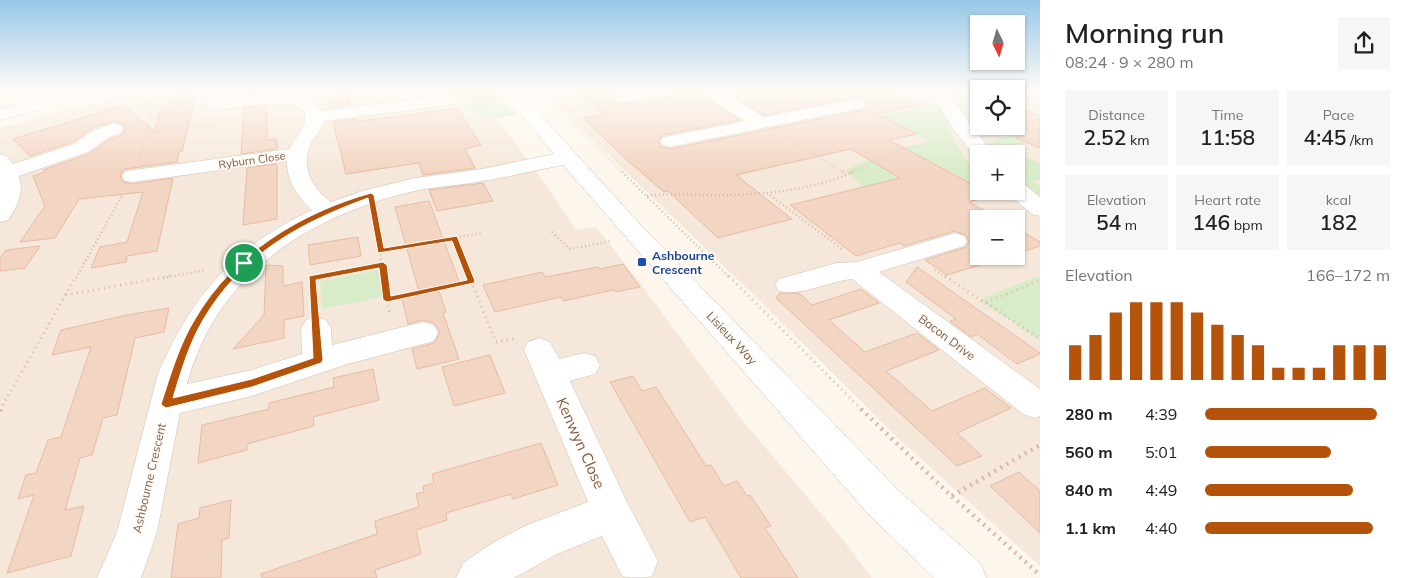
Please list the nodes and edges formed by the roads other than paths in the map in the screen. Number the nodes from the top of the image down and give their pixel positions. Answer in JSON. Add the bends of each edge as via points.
{"nodes":[{"id":1,"x":316,"y":117,"type":"edge"},
{"id":2,"x":532,"y":117,"type":"edge"},
{"id":3,"x":754,"y":117,"type":"edge"},
{"id":4,"x":789,"y":117,"type":"edge"},
{"id":5,"x":956,"y":117,"type":"edge"},
{"id":6,"x":762,"y":122,"type":"junction"},
{"id":7,"x":102,"y":131,"type":"dead end"},
{"id":8,"x":670,"y":141,"type":"dead end"},
{"id":9,"x":977,"y":145,"type":"edge"},
{"id":10,"x":297,"y":154,"type":"junction"},
{"id":11,"x":567,"y":158,"type":"junction"},
{"id":12,"x":4,"y":166,"type":"edge"},
{"id":13,"x":133,"y":176,"type":"road end"},
{"id":14,"x":1025,"y":196,"type":"edge"},
{"id":15,"x":1040,"y":209,"type":"edge"},
{"id":16,"x":327,"y":210,"type":"junction"},
{"id":17,"x":0,"y":215,"type":"edge"},
{"id":18,"x":955,"y":241,"type":"dead end"},
{"id":19,"x":862,"y":268,"type":"junction"},
{"id":20,"x":790,"y":286,"type":"dead end"},
{"id":21,"x":316,"y":328,"type":"road end"},
{"id":22,"x":422,"y":333,"type":"dead end"},
{"id":23,"x":318,"y":360,"type":"junction"},
{"id":24,"x":584,"y":365,"type":"dead end"},
{"id":25,"x":166,"y":404,"type":"junction"},
{"id":26,"x":1038,"y":404,"type":"edge"},
{"id":27,"x":612,"y":513,"type":"junction"},
{"id":28,"x":637,"y":561,"type":"dead end"},
{"id":29,"x":119,"y":578,"type":"edge"},
{"id":30,"x":478,"y":578,"type":"edge"},
{"id":31,"x":965,"y":578,"type":"edge"}],
"edges":[{"from":1,"to":10,"type":"street","name":"Ryburn Close"},
{"from":2,"to":11,"type":"street","name":"Lisieux Way"},
{"from":3,"to":6,"type":"street"},
{"from":4,"to":6,"type":"street"},
{"from":5,"to":9,"type":"street"},
{"from":6,"to":8,"type":"street"},
{"from":7,"to":12,"type":"street","via":[[81,148]]},
{"from":10,"to":13,"type":"street","name":"Ryburn Close","via":[[208,161]]},
{"from":10,"to":16,"type":"street","name":"Ryburn Close","via":[[301,183]]},
{"from":11,"to":16,"type":"street","name":"Ashbourne Crescent","via":[[409,185]]},
{"from":11,"to":31,"type":"street","name":"Lisieux Way","via":[[884,503]]},
{"from":12,"to":17,"type":"street","via":[[11,190]]},
{"from":14,"to":15,"type":"street"},
{"from":16,"to":25,"type":"street","name":"Ashbourne Crescent","via":[[261,248],[217,293],[181,357]]},
{"from":18,"to":19,"type":"street"},
{"from":19,"to":20,"type":"street"},
{"from":19,"to":26,"type":"street","name":"Bacon Drive"},
{"from":21,"to":23,"type":"street"},
{"from":22,"to":23,"type":"street"},
{"from":23,"to":25,"type":"street","via":[[252,383]]},
{"from":24,"to":27,"type":"street","name":"Kenwyn Close","via":[[544,361]]},
{"from":25,"to":29,"type":"street","name":"Ashbourne Crescent","via":[[137,532]]},
{"from":27,"to":28,"type":"street","name":"Kenwyn Close"},
{"from":27,"to":30,"type":"street","via":[[548,537],[498,562]]}]}
